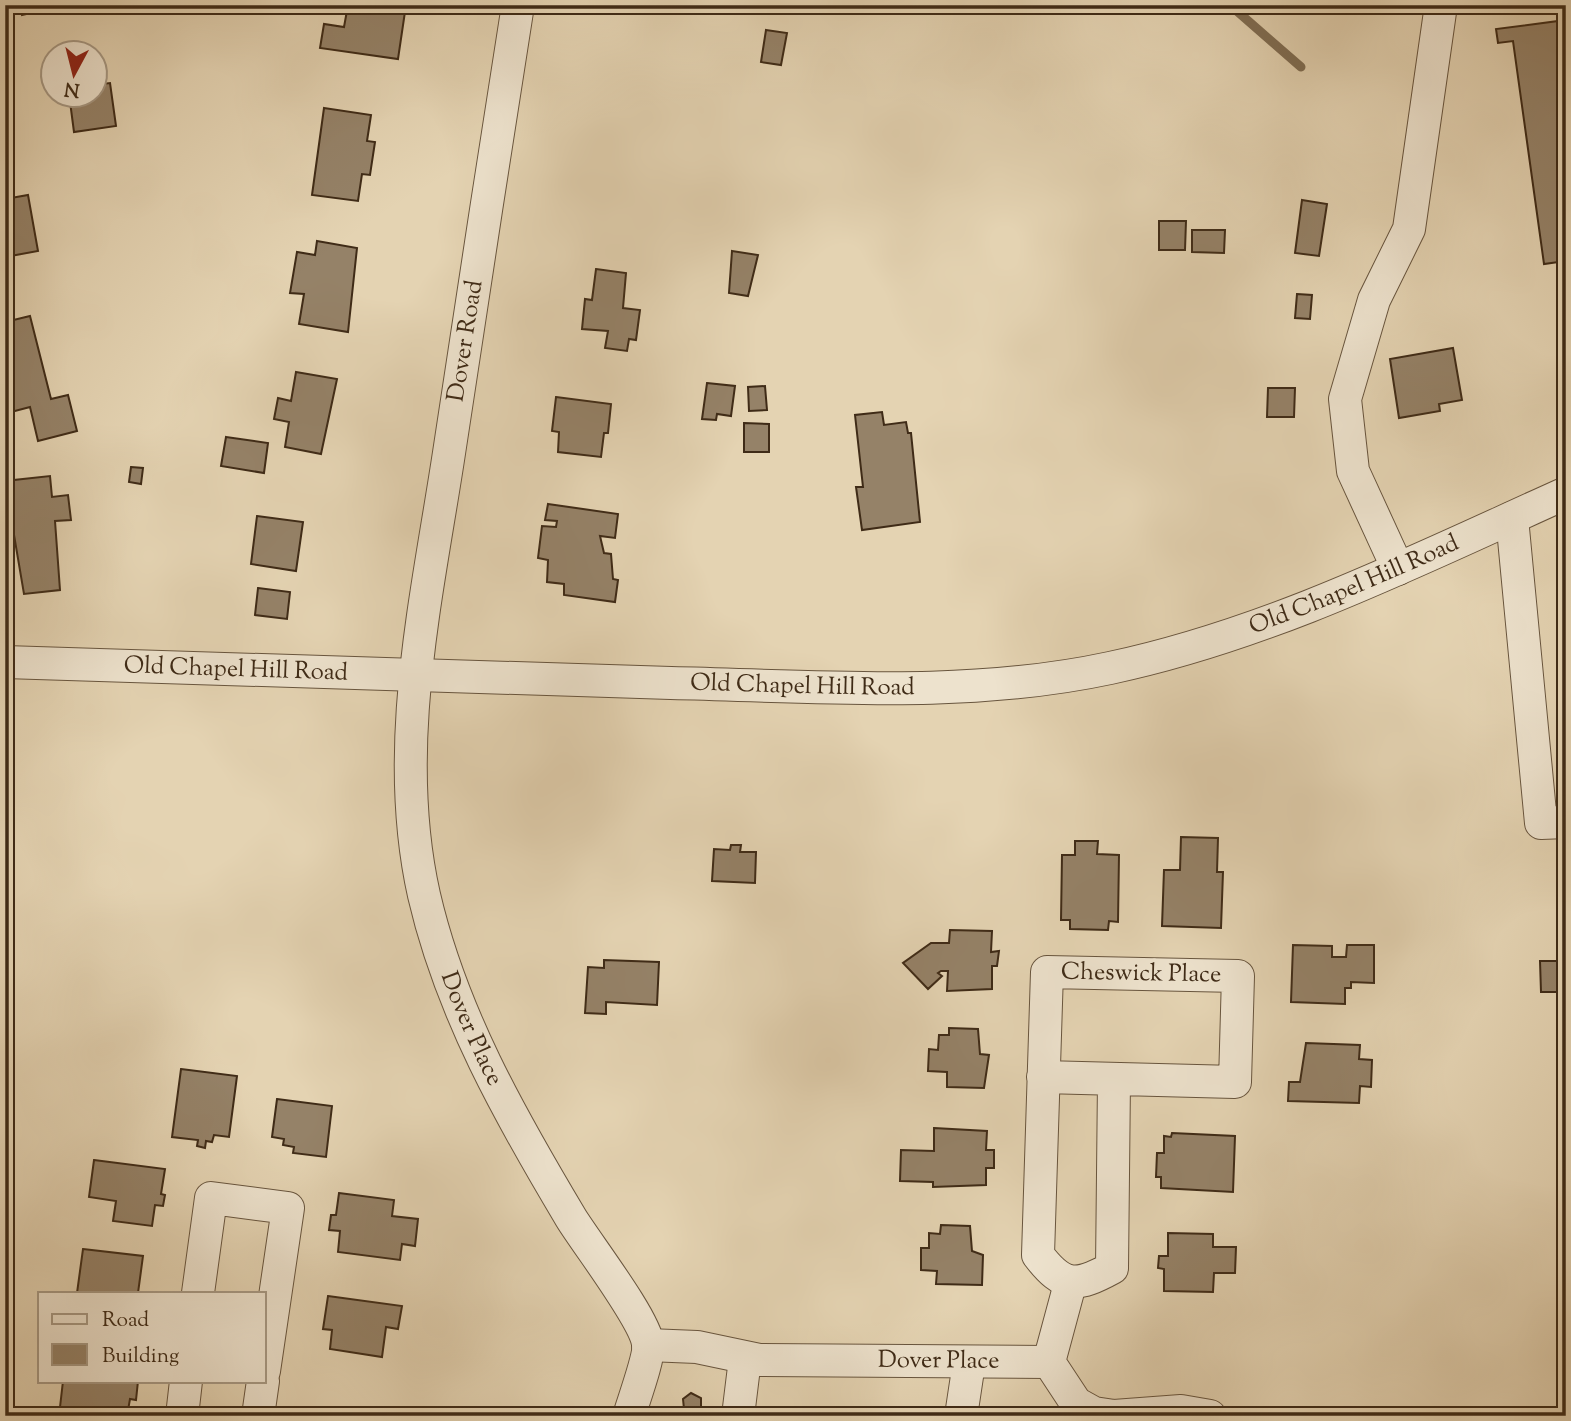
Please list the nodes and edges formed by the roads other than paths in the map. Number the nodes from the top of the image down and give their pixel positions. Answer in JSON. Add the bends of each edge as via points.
{"nodes":[{"id":1,"x":518,"y":5,"type":"edge"},
{"id":2,"x":1441,"y":5,"type":"edge"},
{"id":3,"x":1566,"y":493,"type":"edge"},
{"id":4,"x":1511,"y":518,"type":"junction"},
{"id":5,"x":1398,"y":569,"type":"junction"},
{"id":6,"x":5,"y":662,"type":"edge"},
{"id":7,"x":415,"y":677,"type":"junction"},
{"id":8,"x":1566,"y":822,"type":"edge"},
{"id":9,"x":1043,"y":1077,"type":"junction"},
{"id":10,"x":1114,"y":1080,"type":"junction"},
{"id":11,"x":1070,"y":1284,"type":"junction"},
{"id":12,"x":198,"y":1292,"type":"edge"},
{"id":13,"x":649,"y":1345,"type":"junction"},
{"id":14,"x":266,"y":1357,"type":"edge"},
{"id":15,"x":745,"y":1359,"type":"junction"},
{"id":16,"x":1049,"y":1362,"type":"junction"},
{"id":17,"x":969,"y":1363,"type":"junction"},
{"id":18,"x":186,"y":1382,"type":"edge"},
{"id":19,"x":263,"y":1382,"type":"edge"},
{"id":20,"x":190,"y":1415,"type":"edge"},
{"id":21,"x":258,"y":1416,"type":"edge"},
{"id":22,"x":629,"y":1416,"type":"edge"},
{"id":23,"x":738,"y":1416,"type":"edge"},
{"id":24,"x":961,"y":1416,"type":"edge"},
{"id":25,"x":1210,"y":1416,"type":"edge"}],
"edges":[{"from":1,"to":7,"type":"street","name":"Dover Road"},
{"from":2,"to":5,"type":"street","via":[[1409,229],[1374,300],[1345,399],[1353,471]]},
{"from":3,"to":4,"type":"street","name":"Old Chapel Hill Road"},
{"from":4,"to":5,"type":"street","name":"Old Chapel Hill Road"},
{"from":4,"to":8,"type":"street","via":[[1541,823]]},
{"from":5,"to":7,"type":"street","name":"Old Chapel Hill Road","via":[[1257,627],[1167,655],[986,686]]},
{"from":6,"to":7,"type":"street","name":"Old Chapel Hill Road"},
{"from":7,"to":13,"type":"street","name":"Dover Place","via":[[411,803],[424,891],[441,956],[491,1077],[575,1224],[635,1314]]},
{"from":9,"to":10,"type":"street","name":"Cheswick Place"},
{"from":9,"to":10,"type":"street","name":"Cheswick Place","via":[[1047,972],[1238,976],[1235,1083]]},
{"from":9,"to":11,"type":"street","name":"Cheswick Place","via":[[1038,1255],[1051,1273]]},
{"from":10,"to":11,"type":"street","via":[[1112,1268],[1089,1281]]},
{"from":11,"to":16,"type":"street"},
{"from":12,"to":14,"type":"street","via":[[211,1198],[288,1208]]},
{"from":13,"to":15,"type":"street","name":"Dover Place","via":[[697,1348]]},
{"from":13,"to":22,"type":"street"},
{"from":15,"to":17,"type":"street","name":"Dover Place"},
{"from":15,"to":23,"type":"street"},
{"from":16,"to":17,"type":"street","name":"Dover Place"},
{"from":16,"to":25,"type":"street","via":[[1076,1403],[1094,1413],[1181,1411]]},
{"from":17,"to":24,"type":"street"},
{"from":18,"to":20,"type":"street"},
{"from":19,"to":21,"type":"street"}]}
